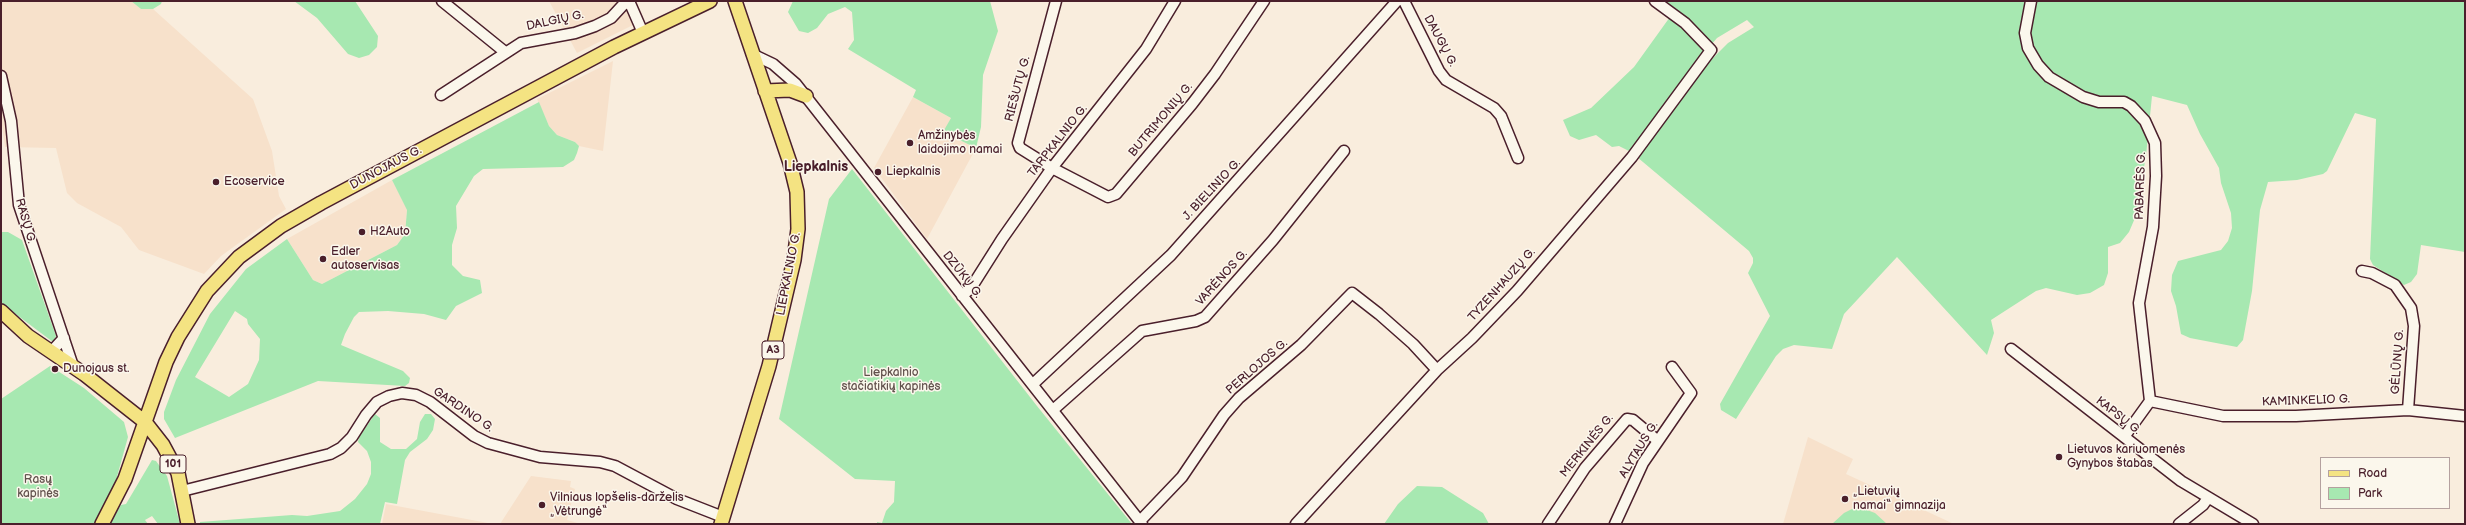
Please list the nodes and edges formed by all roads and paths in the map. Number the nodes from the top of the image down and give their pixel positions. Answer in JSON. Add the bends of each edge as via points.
{"nodes":[{"id":1,"x":442,"y":1,"type":"edge"},
{"id":2,"x":710,"y":1,"type":"edge"},
{"id":3,"x":735,"y":1,"type":"edge"},
{"id":4,"x":1056,"y":1,"type":"edge"},
{"id":5,"x":1174,"y":1,"type":"edge"},
{"id":6,"x":1264,"y":1,"type":"edge"},
{"id":7,"x":1397,"y":1,"type":"edge"},
{"id":8,"x":1404,"y":1,"type":"edge"},
{"id":9,"x":1655,"y":1,"type":"edge"},
{"id":10,"x":2031,"y":1,"type":"edge"},
{"id":11,"x":629,"y":2,"type":"edge"},
{"id":12,"x":643,"y":33,"type":"junction"},
{"id":13,"x":505,"y":52,"type":"junction"},
{"id":14,"x":752,"y":54,"type":"junction"},
{"id":15,"x":1,"y":76,"type":"edge"},
{"id":16,"x":765,"y":91,"type":"junction"},
{"id":17,"x":441,"y":95,"type":"dead end"},
{"id":18,"x":806,"y":96,"type":"junction"},
{"id":19,"x":1344,"y":151,"type":"dead end"},
{"id":20,"x":1518,"y":158,"type":"dead end"},
{"id":21,"x":1052,"y":168,"type":"junction"},
{"id":22,"x":2362,"y":271,"type":"dead end"},
{"id":23,"x":962,"y":296,"type":"junction"},
{"id":24,"x":1,"y":311,"type":"edge"},
{"id":25,"x":64,"y":338,"type":"junction"},
{"id":26,"x":2011,"y":349,"type":"dead end"},
{"id":27,"x":52,"y":352,"type":"junction"},
{"id":28,"x":73,"y":366,"type":"junction"},
{"id":29,"x":1672,"y":367,"type":"dead end"},
{"id":30,"x":1437,"y":370,"type":"junction"},
{"id":31,"x":1033,"y":384,"type":"junction"},
{"id":32,"x":2150,"y":401,"type":"junction"},
{"id":33,"x":1053,"y":410,"type":"junction"},
{"id":34,"x":2408,"y":410,"type":"junction"},
{"id":35,"x":2465,"y":416,"type":"edge"},
{"id":36,"x":145,"y":422,"type":"junction"},
{"id":37,"x":2124,"y":437,"type":"junction"},
{"id":38,"x":1658,"y":441,"type":"junction"},
{"id":39,"x":182,"y":491,"type":"junction"},
{"id":40,"x":2208,"y":498,"type":"junction"},
{"id":41,"x":722,"y":520,"type":"edge"},
{"id":42,"x":1141,"y":523,"type":"edge"},
{"id":43,"x":102,"y":524,"type":"edge"},
{"id":44,"x":188,"y":524,"type":"edge"},
{"id":45,"x":1296,"y":524,"type":"edge"},
{"id":46,"x":1548,"y":524,"type":"edge"},
{"id":47,"x":1615,"y":524,"type":"edge"},
{"id":48,"x":2179,"y":524,"type":"edge"},
{"id":49,"x":2253,"y":524,"type":"edge"}],
"edges":[{"from":1,"to":13,"type":"street"},
{"from":2,"to":12,"type":"main road","name":"DUNOJAUS G."},
{"from":3,"to":14,"type":"main road","name":"LIEPKALNIO G.","number":"A3"},
{"from":4,"to":21,"type":"street","name":"RIEŠUTŲ G.","via":[[1018,143],[1020,148]]},
{"from":5,"to":21,"type":"street","name":"TARPKALNIO G.","via":[[1146,49]]},
{"from":6,"to":21,"type":"street","name":"BUTRIMONIŲ G.","via":[[1215,74],[1116,194],[1108,197]]},
{"from":7,"to":31,"type":"street","name":"J. BIELINIO G.","via":[[1171,255]]},
{"from":8,"to":20,"type":"street","name":"DAUGŲ G.","via":[[1446,80],[1494,108],[1501,116]]},
{"from":9,"to":30,"type":"street","name":"TYZENHAUZŲ G.","via":[[1685,23],[1711,50],[1632,157],[1516,291],[1472,338]]},
{"from":10,"to":32,"type":"street","name":"PABARĖS G.","via":[[2025,33],[2028,48],[2049,77],[2083,97],[2099,102],[2124,102],[2131,106],[2144,121],[2155,143],[2153,221],[2138,303]]},
{"from":11,"to":12,"type":"street"},
{"from":11,"to":13,"type":"street","name":"DALGIŲ G.","via":[[611,18],[595,26],[575,33],[528,40]]},
{"from":12,"to":36,"type":"main road","name":"DUNOJAUS G.","via":[[328,199],[281,226],[250,248],[226,270],[190,317],[166,362]]},
{"from":13,"to":17,"type":"street","name":"DALGIŲ G."},
{"from":14,"to":16,"type":"main road","name":"LIEPKALNIO G.","number":"A3"},
{"from":14,"to":18,"type":"street","name":"DZŪKŲ G.","via":[[780,68]]},
{"from":15,"to":25,"type":"street","name":"RASŲ G.","via":[[11,121],[19,205]]},
{"from":16,"to":18,"type":"main road","via":[[790,90]]},
{"from":16,"to":41,"type":"main road","name":"LIEPKALNIO G.","number":"A3","via":[[790,163],[797,192],[798,229],[794,260],[768,366]]},
{"from":18,"to":23,"type":"street","name":"DZŪKŲ G."},
{"from":19,"to":33,"type":"street","name":"VARĖNOS G.","via":[[1273,240],[1205,317],[1196,322],[1142,332]]},
{"from":21,"to":23,"type":"street","name":"TARPKALNIO G.","via":[[971,288]]},
{"from":22,"to":34,"type":"street","name":"GĖLŪNŲ G.","via":[[2372,273],[2395,285],[2411,308],[2414,326]]},
{"from":23,"to":31,"type":"street","name":"DZŪKŲ G."},
{"from":24,"to":27,"type":"main road","number":"101","via":[[28,336]]},
{"from":25,"to":27,"type":"street"},
{"from":25,"to":28,"type":"street","name":"RASŲ G."},
{"from":26,"to":37,"type":"street","name":"KAPSŲ G."},
{"from":27,"to":28,"type":"main road","number":"101"},
{"from":28,"to":36,"type":"main road","number":"101"},
{"from":29,"to":38,"type":"street","name":"ALYTAUS G.","via":[[1691,393]]},
{"from":30,"to":42,"type":"street","name":"PERLOJOS G.","via":[[1413,344],[1352,293],[1301,346],[1239,398],[1224,415],[1182,477]]},
{"from":30,"to":45,"type":"street","name":"TYZENHAUZŲ G."},
{"from":31,"to":33,"type":"street","name":"DZŪKŲ G."},
{"from":32,"to":34,"type":"street","name":"KAMINKELIO G.","via":[[2223,416],[2296,416]]},
{"from":32,"to":37,"type":"street"},
{"from":33,"to":42,"type":"street","name":"DZŪKŲ G."},
{"from":34,"to":35,"type":"street","name":"KAMINKELIO G."},
{"from":36,"to":39,"type":"main road","number":"101","via":[[167,452],[178,473]]},
{"from":36,"to":43,"type":"main road","name":"DUNOJAUS G.","via":[[120,492]]},
{"from":37,"to":40,"type":"street","name":"KAPSŲ G.","via":[[2181,481]]},
{"from":38,"to":46,"type":"street","name":"MERKINĖS G.","via":[[1633,420],[1626,419],[1585,468]]},
{"from":38,"to":47,"type":"street","name":"ALYTAUS G.","via":[[1631,487]]},
{"from":39,"to":41,"type":"street","name":"GARDINO G.","via":[[330,454],[352,437],[377,402],[402,393],[416,395],[430,402],[474,436],[488,443],[540,457],[600,462],[615,466]]},
{"from":39,"to":44,"type":"main road","number":"101"},
{"from":40,"to":48,"type":"street"},
{"from":40,"to":49,"type":"street","name":"KAPSŲ G."}]}
